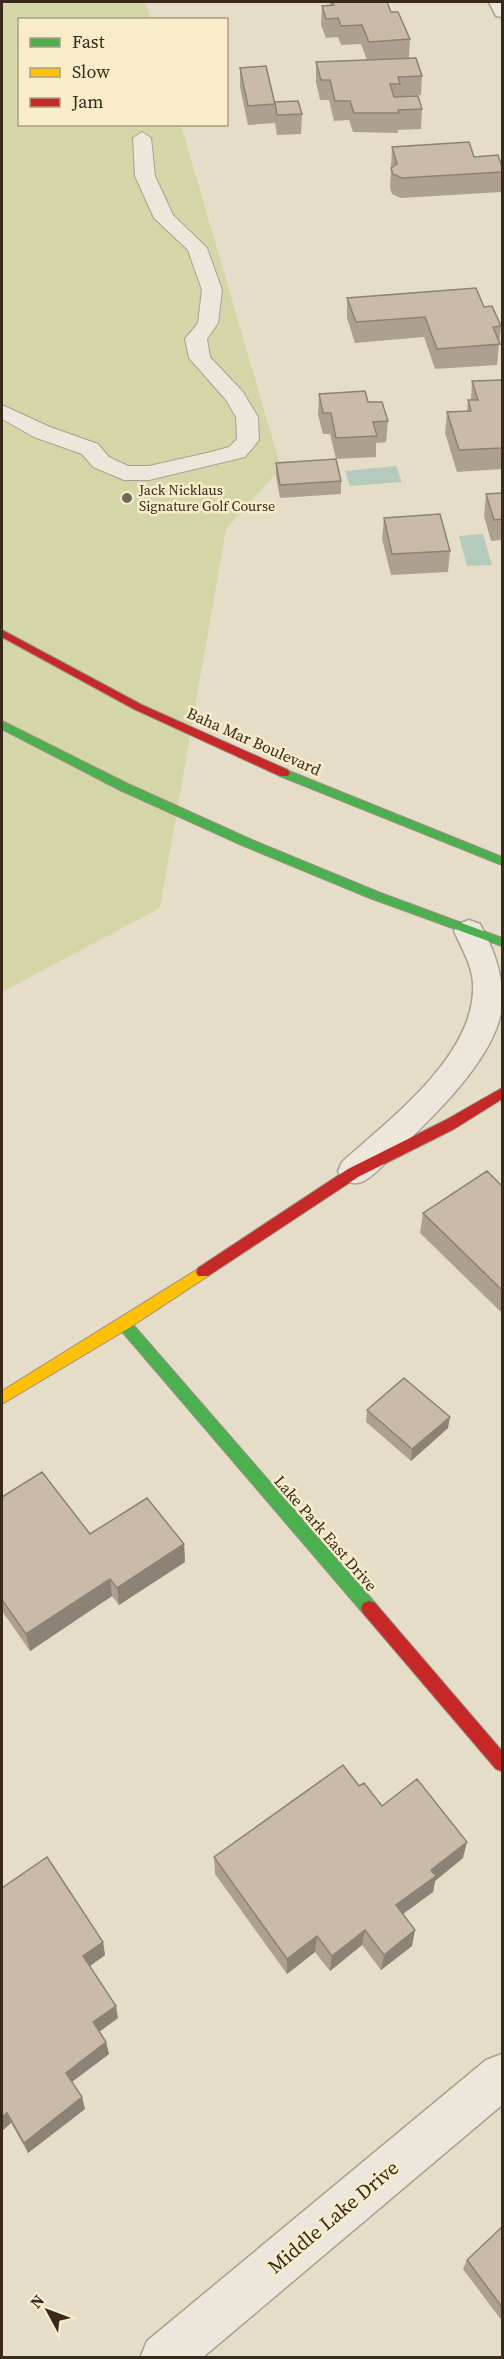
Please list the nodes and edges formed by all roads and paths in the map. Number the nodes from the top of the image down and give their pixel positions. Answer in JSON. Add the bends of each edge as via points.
{"nodes":[{"id":1,"x":498,"y":2,"type":"edge"},
{"id":2,"x":502,"y":12,"type":"edge"},
{"id":3,"x":142,"y":138,"type":"dead end"},
{"id":4,"x":2,"y":411,"type":"edge"},
{"id":5,"x":2,"y":633,"type":"edge"},
{"id":6,"x":2,"y":725,"type":"edge"},
{"id":7,"x":502,"y":861,"type":"edge"},
{"id":8,"x":469,"y":931,"type":"junction"},
{"id":9,"x":502,"y":942,"type":"edge"},
{"id":10,"x":502,"y":1093,"type":"edge"},
{"id":11,"x":352,"y":1173,"type":"junction"},
{"id":12,"x":124,"y":1324,"type":"junction"},
{"id":13,"x":2,"y":1398,"type":"edge"},
{"id":14,"x":502,"y":1763,"type":"edge"},
{"id":15,"x":502,"y":2076,"type":"edge"},
{"id":16,"x":164,"y":2358,"type":"edge"}],
"edges":[{"from":1,"to":2,"type":"street"},
{"from":3,"to":4,"type":"lane","via":[[145,176],[164,218],[197,248],[212,290],[208,323],[196,339],[200,358],[235,397],[247,417],[248,440],[237,452],[216,458],[149,473],[124,473],[101,462],[90,449],[42,432]]},
{"from":5,"to":7,"type":"main road","name":"Baha Mar Boulevard","via":[[136,706],[247,757]]},
{"from":6,"to":8,"type":"main road","via":[[188,819],[272,856]]},
{"from":8,"to":9,"type":"main road"},
{"from":8,"to":11,"type":"street","via":[[489,984],[487,1012],[476,1042],[445,1081]]},
{"from":10,"to":11,"type":"main road","via":[[449,1125]]},
{"from":11,"to":12,"type":"main road"},
{"from":12,"to":13,"type":"main road"},
{"from":12,"to":14,"type":"main road","name":"Lake Park East Drive"},
{"from":15,"to":16,"type":"street","name":"Middle Lake Drive"}]}
